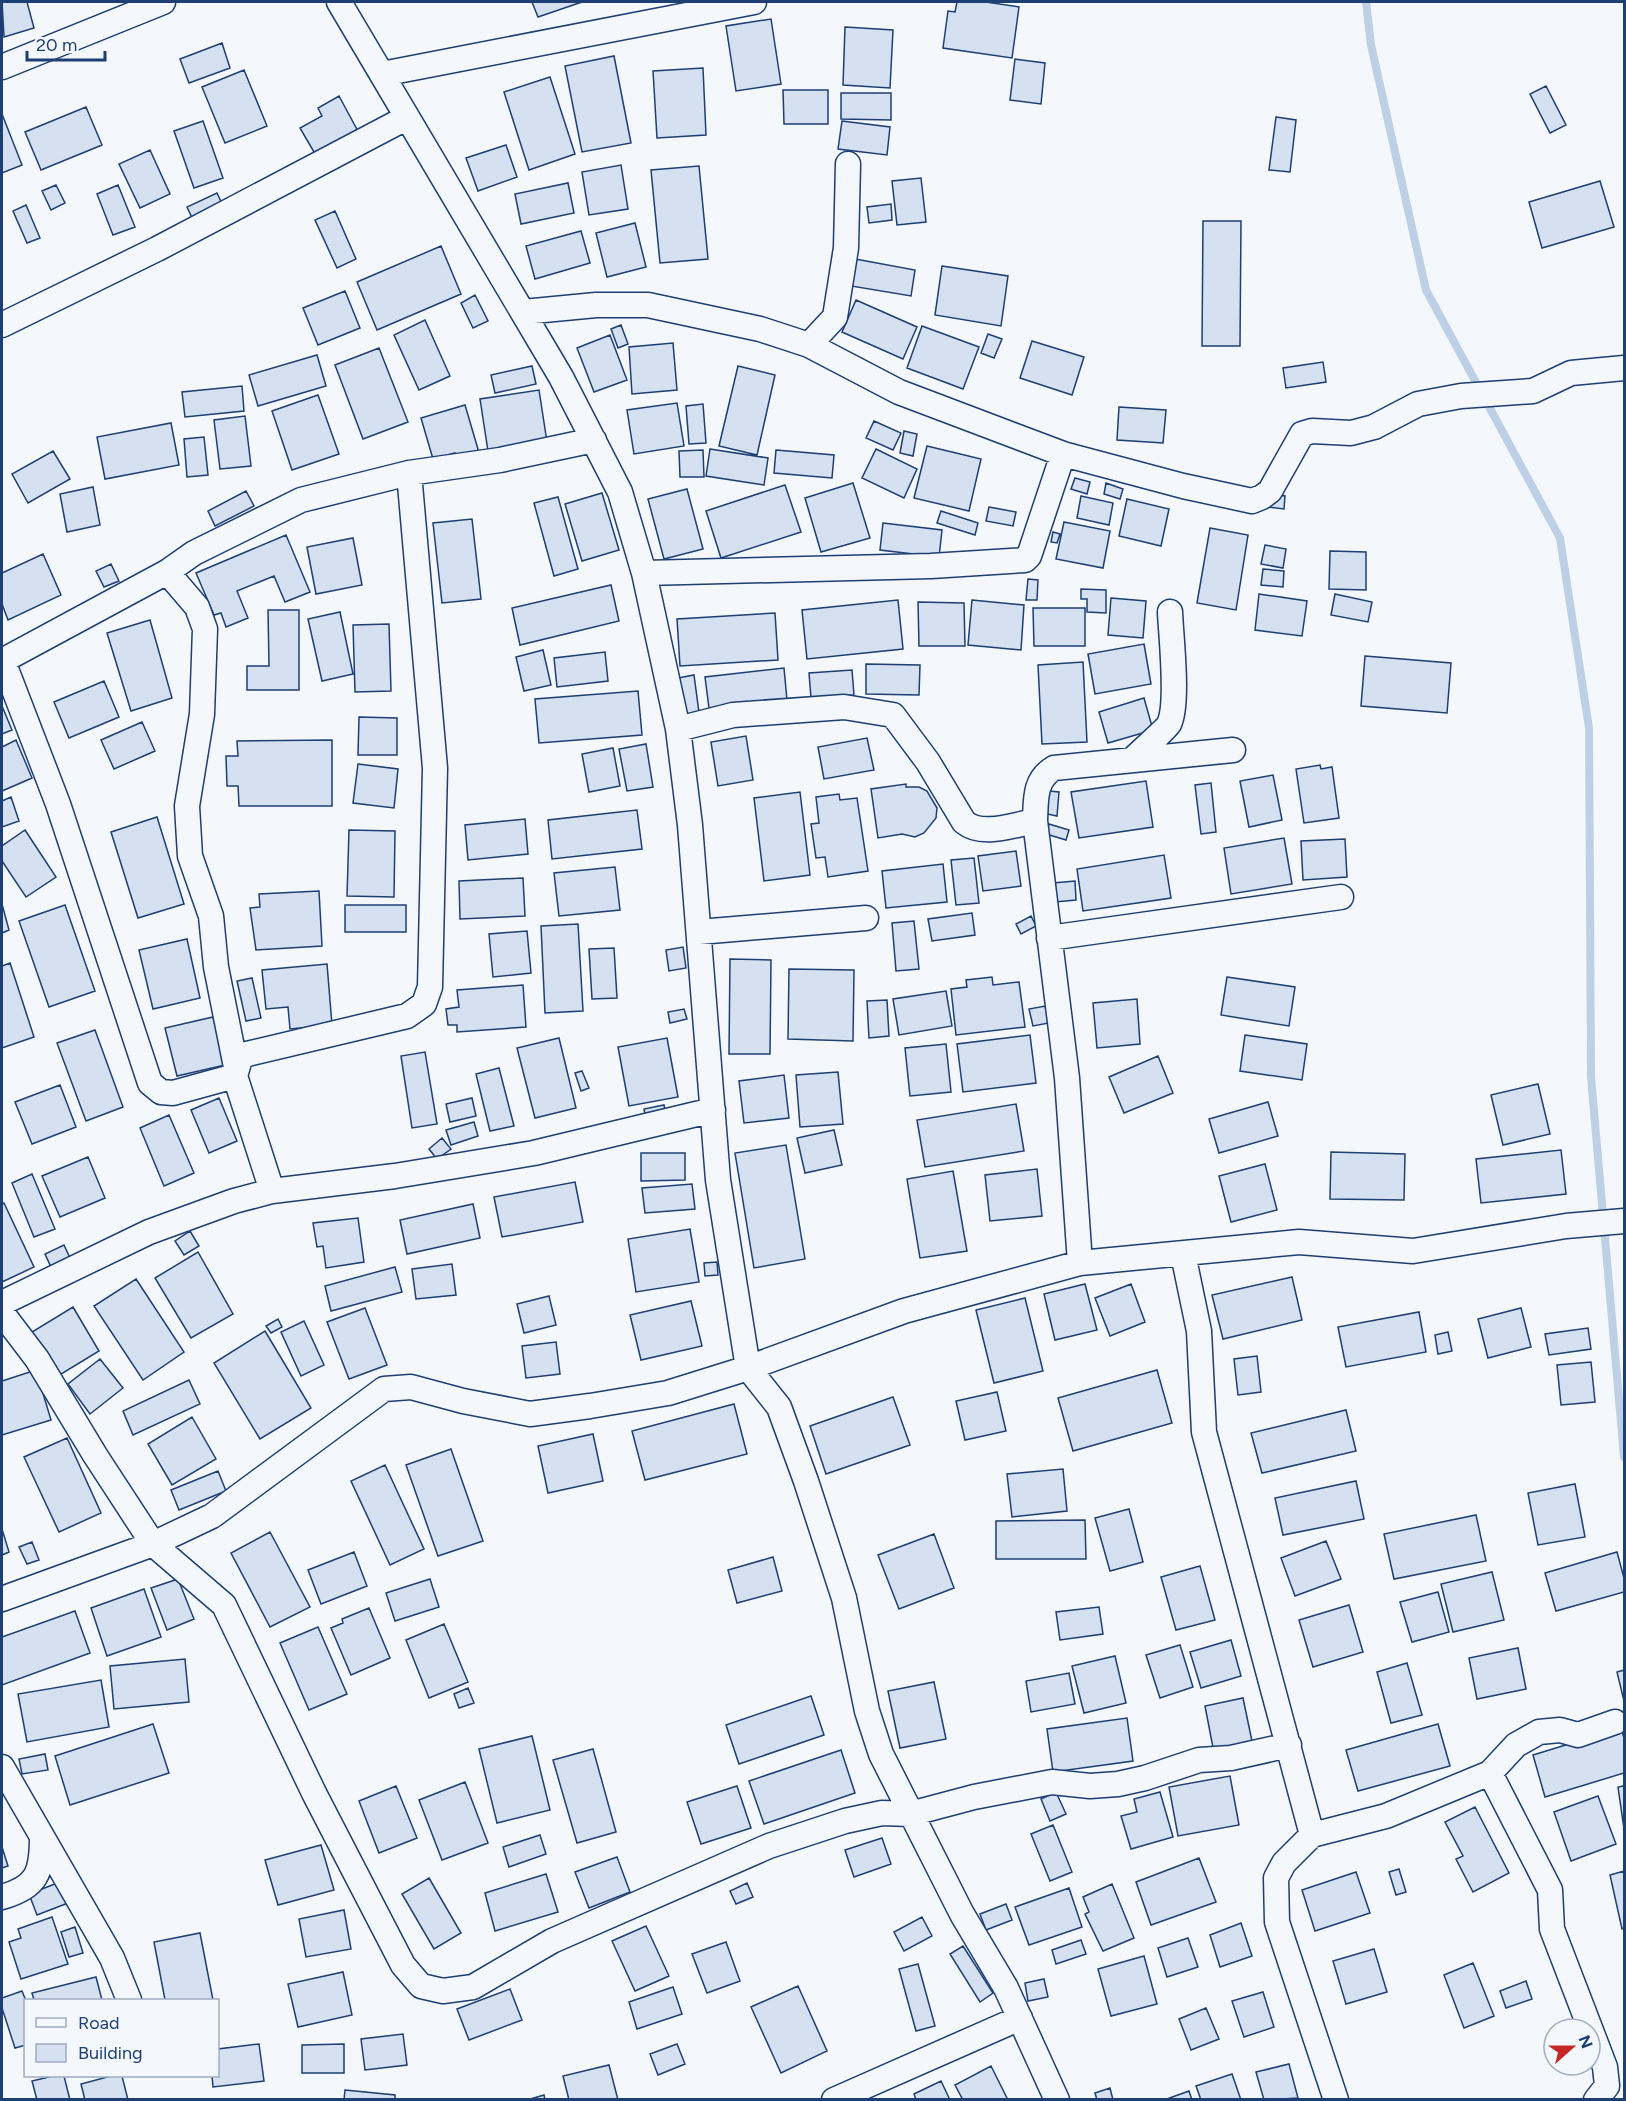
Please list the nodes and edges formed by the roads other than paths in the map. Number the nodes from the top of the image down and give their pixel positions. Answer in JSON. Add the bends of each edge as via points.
{"nodes":[{"id":1,"x":163,"y":2,"type":"edge"},
{"id":2,"x":339,"y":2,"type":"edge"},
{"id":3,"x":754,"y":2,"type":"edge"},
{"id":4,"x":2,"y":67,"type":"edge"},
{"id":5,"x":382,"y":74,"type":"junction"},
{"id":6,"x":406,"y":118,"type":"junction"},
{"id":7,"x":848,"y":164,"type":"dead end"},
{"id":8,"x":523,"y":312,"type":"junction"},
{"id":9,"x":2,"y":325,"type":"edge"},
{"id":10,"x":809,"y":345,"type":"junction"},
{"id":11,"x":1624,"y":368,"type":"edge"},
{"id":12,"x":594,"y":440,"type":"junction"},
{"id":13,"x":1063,"y":454,"type":"junction"},
{"id":14,"x":409,"y":473,"type":"junction"},
{"id":15,"x":167,"y":572,"type":"junction"},
{"id":16,"x":644,"y":573,"type":"junction"},
{"id":17,"x":1170,"y":612,"type":"dead end"},
{"id":18,"x":2,"y":661,"type":"edge"},
{"id":19,"x":678,"y":729,"type":"junction"},
{"id":20,"x":1233,"y":750,"type":"dead end"},
{"id":21,"x":1132,"y":760,"type":"junction"},
{"id":22,"x":1035,"y":821,"type":"junction"},
{"id":23,"x":1341,"y":897,"type":"dead end"},
{"id":24,"x":866,"y":918,"type":"dead end"},
{"id":25,"x":699,"y":933,"type":"junction"},
{"id":26,"x":1049,"y":938,"type":"junction"},
{"id":27,"x":235,"y":1071,"type":"junction"},
{"id":28,"x":713,"y":1110,"type":"junction"},
{"id":29,"x":272,"y":1191,"type":"junction"},
{"id":30,"x":1624,"y":1221,"type":"edge"},
{"id":31,"x":1183,"y":1254,"type":"junction"},
{"id":32,"x":1080,"y":1263,"type":"junction"},
{"id":33,"x":2,"y":1303,"type":"edge"},
{"id":34,"x":2,"y":1313,"type":"edge"},
{"id":35,"x":748,"y":1368,"type":"junction"},
{"id":36,"x":153,"y":1544,"type":"junction"},
{"id":37,"x":2,"y":1599,"type":"edge"},
{"id":38,"x":1615,"y":1722,"type":"dead end"},
{"id":39,"x":1289,"y":1745,"type":"junction"},
{"id":40,"x":2,"y":1767,"type":"edge"},
{"id":41,"x":1490,"y":1773,"type":"junction"},
{"id":42,"x":910,"y":1815,"type":"junction"},
{"id":43,"x":1312,"y":1835,"type":"junction"},
{"id":44,"x":42,"y":1838,"type":"junction"},
{"id":45,"x":2,"y":1897,"type":"edge"},
{"id":46,"x":128,"y":1999,"type":"edge"},
{"id":47,"x":1020,"y":2018,"type":"junction"},
{"id":48,"x":1624,"y":2090,"type":"edge"},
{"id":49,"x":834,"y":2100,"type":"edge"},
{"id":50,"x":1057,"y":2100,"type":"edge"},
{"id":51,"x":1336,"y":2100,"type":"edge"},
{"id":52,"x":1597,"y":2100,"type":"edge"}],
"edges":[{"from":1,"to":4,"type":"street"},
{"from":2,"to":5,"type":"street"},
{"from":3,"to":5,"type":"street"},
{"from":5,"to":6,"type":"street"},
{"from":6,"to":8,"type":"street"},
{"from":6,"to":9,"type":"street","via":[[157,249]]},
{"from":7,"to":10,"type":"street","via":[[846,248],[835,317]]},
{"from":8,"to":10,"type":"street","via":[[648,305],[760,329]]},
{"from":8,"to":12,"type":"street"},
{"from":10,"to":13,"type":"street","via":[[899,392]]},
{"from":11,"to":13,"type":"street","via":[[1571,373],[1533,391],[1461,396],[1418,404],[1374,427],[1351,432],[1302,434],[1270,491],[1252,501]]},
{"from":12,"to":14,"type":"street","via":[[500,460]]},
{"from":12,"to":16,"type":"street","via":[[620,492]]},
{"from":13,"to":16,"type":"street","via":[[1025,560]]},
{"from":14,"to":15,"type":"street","via":[[301,500],[194,553]]},
{"from":14,"to":27,"type":"street","via":[[435,768],[428,997],[407,1016],[247,1054]]},
{"from":15,"to":18,"type":"street"},
{"from":15,"to":27,"type":"street","via":[[197,607],[205,629],[202,714],[187,806],[190,856],[211,916]]},
{"from":16,"to":19,"type":"street"},
{"from":17,"to":21,"type":"street","via":[[1173,707],[1168,726]]},
{"from":18,"to":27,"type":"street","via":[[58,804],[150,1083],[161,1092],[173,1093]]},
{"from":19,"to":22,"type":"street","via":[[733,715],[844,706],[893,715],[972,829]]},
{"from":19,"to":25,"type":"street"},
{"from":20,"to":21,"type":"street"},
{"from":21,"to":22,"type":"street","via":[[1054,768],[1043,774],[1037,787]]},
{"from":22,"to":26,"type":"street"},
{"from":23,"to":26,"type":"street"},
{"from":24,"to":25,"type":"street"},
{"from":25,"to":28,"type":"street"},
{"from":26,"to":32,"type":"street","via":[[1067,1078]]},
{"from":27,"to":29,"type":"street"},
{"from":28,"to":29,"type":"street","via":[[534,1153]]},
{"from":28,"to":35,"type":"street","via":[[718,1180]]},
{"from":29,"to":33,"type":"street","via":[[149,1232]]},
{"from":30,"to":31,"type":"street","via":[[1566,1226],[1413,1251],[1299,1242]]},
{"from":31,"to":32,"type":"street"},
{"from":31,"to":39,"type":"street","via":[[1199,1331],[1204,1432]]},
{"from":32,"to":35,"type":"street","via":[[904,1311]]},
{"from":34,"to":36,"type":"street","via":[[37,1359]]},
{"from":35,"to":36,"type":"street","via":[[669,1394],[530,1414],[411,1387],[384,1389],[212,1516]]},
{"from":35,"to":42,"type":"street","via":[[779,1407],[802,1470],[844,1598],[867,1712],[881,1754]]},
{"from":36,"to":37,"type":"street"},
{"from":36,"to":42,"type":"street","via":[[224,1605],[314,1793],[398,1955],[421,1986],[442,1991],[473,1987],[552,1941],[769,1846],[863,1817],[882,1813]]},
{"from":38,"to":41,"type":"street","via":[[1578,1735],[1560,1730],[1539,1732],[1516,1745]]},
{"from":39,"to":42,"type":"street","via":[[1231,1758],[1199,1760],[1118,1784],[1052,1782],[974,1797]]},
{"from":39,"to":43,"type":"street"},
{"from":40,"to":44,"type":"street"},
{"from":41,"to":43,"type":"street","via":[[1386,1816]]},
{"from":41,"to":52,"type":"street","via":[[1550,1890],[1552,1929],[1605,2067],[1607,2086]]},
{"from":42,"to":47,"type":"street"},
{"from":43,"to":51,"type":"street","via":[[1284,1863],[1276,1878],[1277,1922]]},
{"from":44,"to":45,"type":"street","via":[[42,1861],[36,1879],[18,1892]]},
{"from":44,"to":46,"type":"street","via":[[112,1958]]},
{"from":47,"to":49,"type":"street"},
{"from":47,"to":50,"type":"street"},
{"from":48,"to":52,"type":"street"}]}
